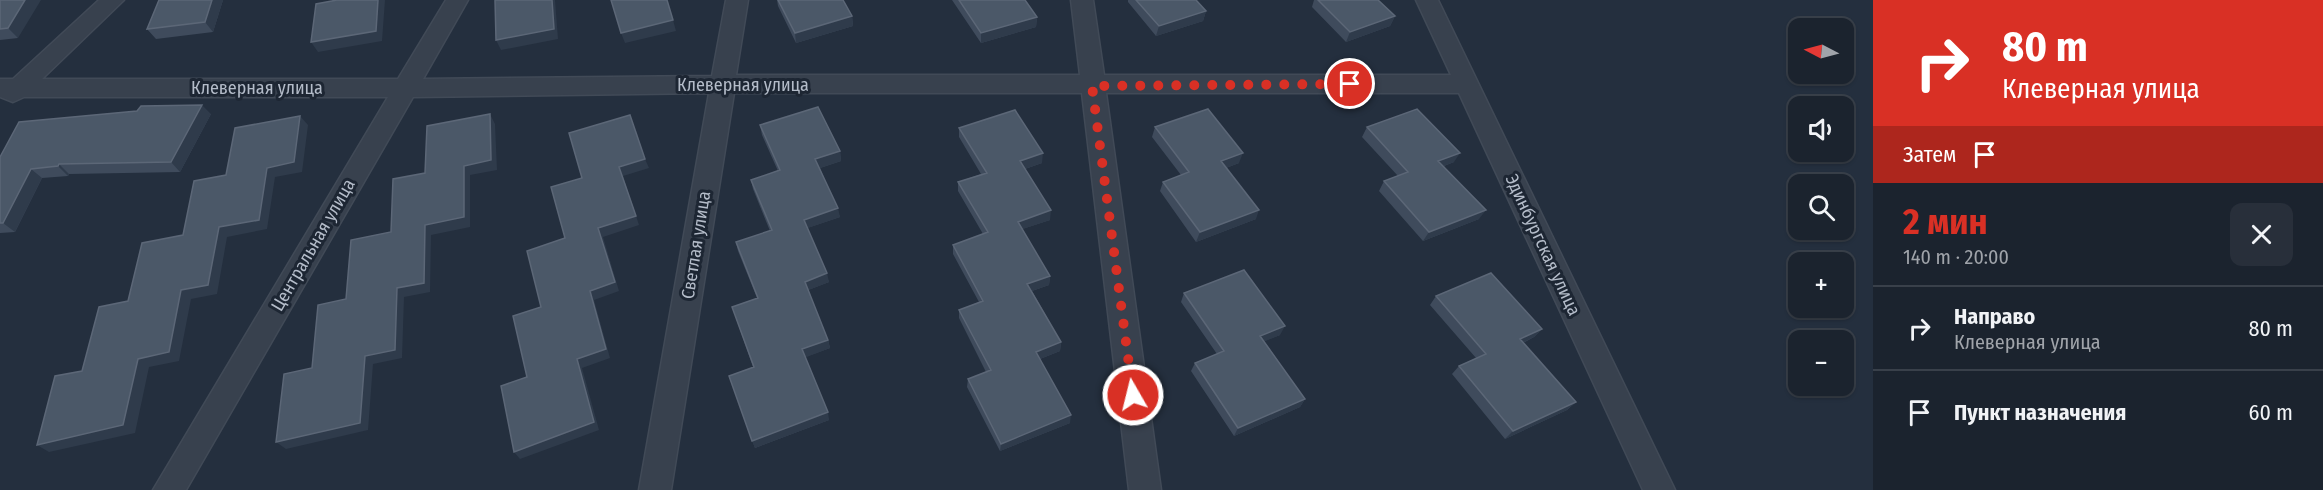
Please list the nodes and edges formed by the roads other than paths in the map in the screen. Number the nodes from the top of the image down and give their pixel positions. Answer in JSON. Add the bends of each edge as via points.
{"nodes":[{"id":1,"x":113,"y":0,"type":"edge"},
{"id":2,"x":457,"y":0,"type":"edge"},
{"id":3,"x":737,"y":0,"type":"edge"},
{"id":4,"x":1082,"y":0,"type":"edge"},
{"id":5,"x":1427,"y":0,"type":"edge"},
{"id":6,"x":723,"y":84,"type":"junction"},
{"id":7,"x":1467,"y":84,"type":"junction"},
{"id":8,"x":1092,"y":86,"type":"junction"},
{"id":9,"x":10,"y":88,"type":"edge"},
{"id":10,"x":405,"y":88,"type":"junction"},
{"id":11,"x":0,"y":106,"type":"edge"},
{"id":12,"x":169,"y":490,"type":"edge"},
{"id":13,"x":655,"y":490,"type":"edge"},
{"id":14,"x":1145,"y":490,"type":"edge"},
{"id":15,"x":1659,"y":490,"type":"edge"}],
"edges":[{"from":1,"to":9,"type":"street"},
{"from":2,"to":10,"type":"street","name":"Центральная улица"},
{"from":3,"to":6,"type":"street","name":"Светлая улица"},
{"from":4,"to":8,"type":"street"},
{"from":5,"to":7,"type":"street","name":"Эдинбургская улица"},
{"from":6,"to":8,"type":"street","name":"Клеверная улица"},
{"from":6,"to":10,"type":"street","name":"Клеверная улица"},
{"from":6,"to":13,"type":"street","name":"Светлая улица"},
{"from":7,"to":8,"type":"street","name":"Клеверная улица"},
{"from":7,"to":15,"type":"street","name":"Эдинбургская улица"},
{"from":8,"to":14,"type":"street"},
{"from":9,"to":10,"type":"street","name":"Клеверная улица"},
{"from":9,"to":11,"type":"street"},
{"from":10,"to":12,"type":"street","name":"Центральная улица"}]}
